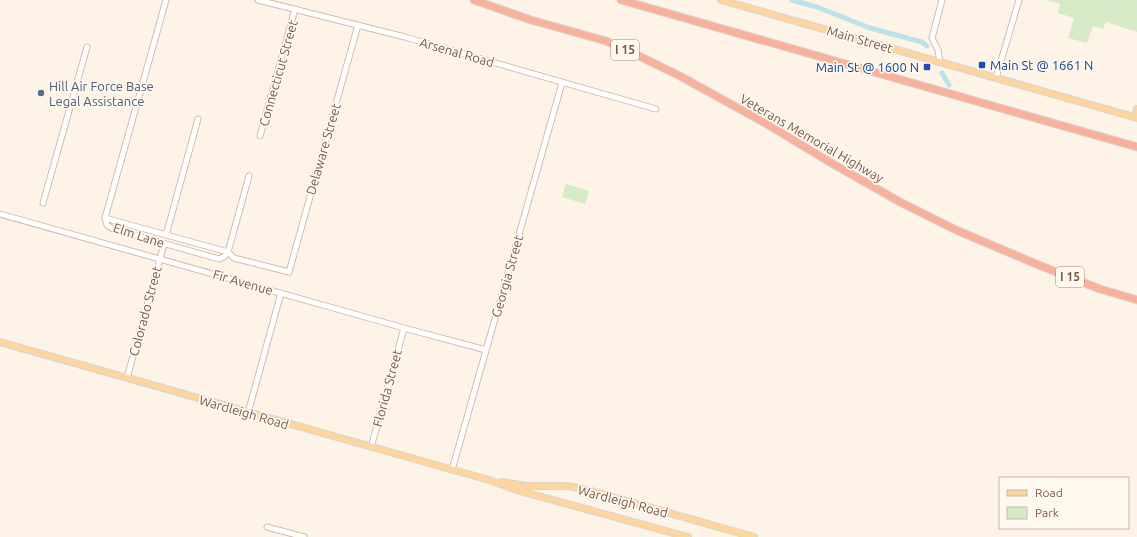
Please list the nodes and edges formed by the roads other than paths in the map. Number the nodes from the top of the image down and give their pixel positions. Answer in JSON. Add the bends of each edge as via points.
{"nodes":[{"id":1,"x":166,"y":0,"type":"edge"},
{"id":2,"x":258,"y":0,"type":"edge"},
{"id":3,"x":474,"y":0,"type":"edge"},
{"id":4,"x":621,"y":0,"type":"edge"},
{"id":5,"x":721,"y":0,"type":"edge"},
{"id":6,"x":942,"y":0,"type":"edge"},
{"id":7,"x":1019,"y":0,"type":"edge"},
{"id":8,"x":295,"y":9,"type":"junction"},
{"id":9,"x":358,"y":25,"type":"junction"},
{"id":10,"x":87,"y":47,"type":"dead end"},
{"id":11,"x":940,"y":62,"type":"junction"},
{"id":12,"x":996,"y":78,"type":"junction"},
{"id":13,"x":562,"y":83,"type":"junction"},
{"id":14,"x":656,"y":109,"type":"dead end"},
{"id":15,"x":1137,"y":109,"type":"edge"},
{"id":16,"x":1136,"y":117,"type":"edge"},
{"id":17,"x":198,"y":119,"type":"dead end"},
{"id":18,"x":260,"y":136,"type":"dead end"},
{"id":19,"x":1137,"y":147,"type":"edge"},
{"id":20,"x":249,"y":176,"type":"dead end"},
{"id":21,"x":43,"y":203,"type":"dead end"},
{"id":22,"x":0,"y":214,"type":"edge"},
{"id":23,"x":105,"y":218,"type":"junction"},
{"id":24,"x":166,"y":235,"type":"junction"},
{"id":25,"x":164,"y":244,"type":"junction"},
{"id":26,"x":228,"y":252,"type":"junction"},
{"id":27,"x":160,"y":259,"type":"junction"},
{"id":28,"x":289,"y":272,"type":"joint"},
{"id":29,"x":282,"y":293,"type":"junction"},
{"id":30,"x":1137,"y":300,"type":"edge"},
{"id":31,"x":404,"y":328,"type":"junction"},
{"id":32,"x":0,"y":342,"type":"edge"},
{"id":33,"x":486,"y":350,"type":"junction"},
{"id":34,"x":126,"y":378,"type":"junction"},
{"id":35,"x":248,"y":413,"type":"junction"},
{"id":36,"x":371,"y":447,"type":"junction"},
{"id":37,"x":452,"y":470,"type":"junction"},
{"id":38,"x":489,"y":480,"type":"junction"},
{"id":39,"x":267,"y":527,"type":"dead end"},
{"id":40,"x":304,"y":537,"type":"edge"},
{"id":41,"x":688,"y":537,"type":"edge"},
{"id":42,"x":754,"y":537,"type":"edge"}],
"edges":[{"from":1,"to":23,"type":"street"},
{"from":2,"to":8,"type":"street","name":"Arsenal Road"},
{"from":3,"to":30,"type":"highway","name":"Veterans Memorial Highway","number":"I 15","via":[[606,42],[639,56],[765,123],[900,202],[956,230],[1100,289]]},
{"from":4,"to":19,"type":"highway"},
{"from":5,"to":11,"type":"main road","name":"Main Street"},
{"from":6,"to":11,"type":"street","via":[[932,38]]},
{"from":7,"to":12,"type":"street"},
{"from":8,"to":9,"type":"street","name":"Arsenal Road"},
{"from":8,"to":18,"type":"street","name":"Connecticut Street"},
{"from":9,"to":13,"type":"street","name":"Arsenal Road"},
{"from":9,"to":28,"type":"street","name":"Delaware Street"},
{"from":10,"to":21,"type":"street"},
{"from":11,"to":12,"type":"main road","name":"Main Street"},
{"from":12,"to":16,"type":"main road","name":"Main Street"},
{"from":13,"to":14,"type":"street","name":"Arsenal Road"},
{"from":13,"to":33,"type":"street","name":"Georgia Street"},
{"from":15,"to":16,"type":"main road"},
{"from":17,"to":24,"type":"street"},
{"from":20,"to":26,"type":"street"},
{"from":22,"to":27,"type":"street","name":"Fir Avenue"},
{"from":23,"to":24,"type":"street","name":"Elm Lane"},
{"from":23,"to":25,"type":"street","name":"Elm Lane","via":[[107,225],[113,229]]},
{"from":24,"to":26,"type":"street","name":"Elm Lane"},
{"from":25,"to":26,"type":"street","name":"Elm Lane","via":[[219,259]]},
{"from":25,"to":27,"type":"street","name":"Colorado Street"},
{"from":26,"to":28,"type":"street","name":"Elm Lane","via":[[234,258]]},
{"from":27,"to":29,"type":"street","name":"Fir Avenue"},
{"from":27,"to":34,"type":"street","name":"Colorado Street"},
{"from":29,"to":31,"type":"street","name":"Fir Avenue"},
{"from":29,"to":35,"type":"street"},
{"from":31,"to":33,"type":"street","name":"Fir Avenue"},
{"from":31,"to":36,"type":"street","name":"Florida Street"},
{"from":32,"to":34,"type":"main road","name":"Wardleigh Road"},
{"from":33,"to":37,"type":"street","name":"Georgia Street"},
{"from":34,"to":35,"type":"main road","name":"Wardleigh Road"},
{"from":35,"to":36,"type":"main road","name":"Wardleigh Road"},
{"from":36,"to":37,"type":"main road","name":"Wardleigh Road"},
{"from":37,"to":38,"type":"main road","name":"Wardleigh Road"},
{"from":38,"to":41,"type":"main road","name":"Wardleigh Road","via":[[520,491]]},
{"from":38,"to":42,"type":"main road","name":"Wardleigh Road","via":[[526,486],[581,488]]},
{"from":39,"to":40,"type":"street"}]}
